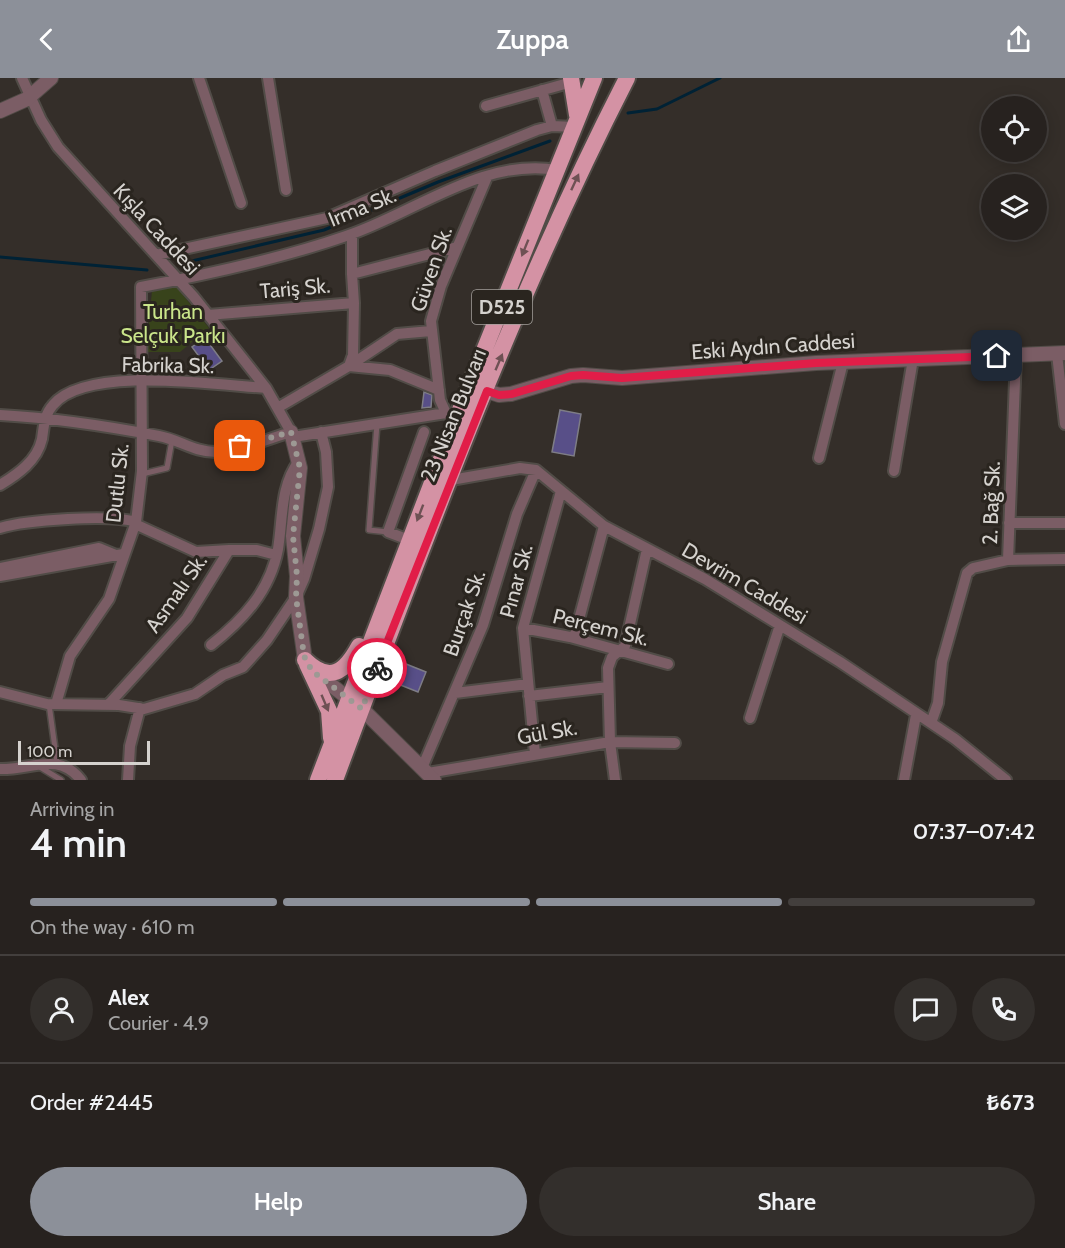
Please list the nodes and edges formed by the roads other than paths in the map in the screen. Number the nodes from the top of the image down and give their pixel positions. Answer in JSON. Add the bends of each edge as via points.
{"nodes":[{"id":1,"x":22,"y":78,"type":"edge"},
{"id":2,"x":51,"y":78,"type":"edge"},
{"id":3,"x":199,"y":78,"type":"edge"},
{"id":4,"x":268,"y":78,"type":"edge"},
{"id":5,"x":594,"y":78,"type":"edge"},
{"id":6,"x":627,"y":78,"type":"edge"},
{"id":7,"x":571,"y":80,"type":"edge"},
{"id":8,"x":542,"y":90,"type":"junction"},
{"id":9,"x":29,"y":96,"type":"junction"},
{"id":10,"x":486,"y":105,"type":"dead end"},
{"id":11,"x":0,"y":111,"type":"edge"},
{"id":12,"x":552,"y":126,"type":"junction"},
{"id":13,"x":575,"y":127,"type":"junction"},
{"id":14,"x":557,"y":170,"type":"junction"},
{"id":15,"x":487,"y":177,"type":"junction"},
{"id":16,"x":285,"y":190,"type":"dead end"},
{"id":17,"x":241,"y":203,"type":"dead end"},
{"id":18,"x":352,"y":234,"type":"junction"},
{"id":19,"x":458,"y":247,"type":"junction"},
{"id":20,"x":156,"y":255,"type":"junction"},
{"id":21,"x":352,"y":274,"type":"junction"},
{"id":22,"x":179,"y":280,"type":"junction"},
{"id":23,"x":354,"y":303,"type":"junction"},
{"id":24,"x":208,"y":315,"type":"junction"},
{"id":25,"x":431,"y":331,"type":"junction"},
{"id":26,"x":1061,"y":353,"type":"edge"},
{"id":27,"x":1016,"y":355,"type":"junction"},
{"id":28,"x":913,"y":359,"type":"junction"},
{"id":29,"x":843,"y":362,"type":"junction"},
{"id":30,"x":349,"y":366,"type":"junction"},
{"id":31,"x":249,"y":367,"type":"junction"},
{"id":32,"x":142,"y":379,"type":"junction"},
{"id":33,"x":233,"y":386,"type":"junction"},
{"id":34,"x":266,"y":388,"type":"junction"},
{"id":35,"x":438,"y":390,"type":"junction"},
{"id":36,"x":487,"y":391,"type":"junction"},
{"id":37,"x":279,"y":407,"type":"junction"},
{"id":38,"x":0,"y":415,"type":"edge"},
{"id":39,"x":451,"y":416,"type":"junction"},
{"id":40,"x":44,"y":419,"type":"junction"},
{"id":41,"x":378,"y":422,"type":"junction"},
{"id":42,"x":1065,"y":424,"type":"edge"},
{"id":43,"x":321,"y":432,"type":"junction"},
{"id":44,"x":424,"y":432,"type":"dead end"},
{"id":45,"x":142,"y":434,"type":"junction"},
{"id":46,"x":292,"y":434,"type":"junction"},
{"id":47,"x":172,"y":440,"type":"junction"},
{"id":48,"x":819,"y":458,"type":"dead end"},
{"id":49,"x":299,"y":461,"type":"junction"},
{"id":50,"x":536,"y":470,"type":"junction"},
{"id":51,"x":894,"y":471,"type":"dead end"},
{"id":52,"x":142,"y":474,"type":"junction"},
{"id":53,"x":451,"y":480,"type":"junction"},
{"id":54,"x":0,"y":485,"type":"edge"},
{"id":55,"x":561,"y":490,"type":"junction"},
{"id":56,"x":135,"y":523,"type":"junction"},
{"id":57,"x":1009,"y":523,"type":"junction"},
{"id":58,"x":1065,"y":523,"type":"edge"},
{"id":59,"x":604,"y":526,"type":"junction"},
{"id":60,"x":0,"y":528,"type":"edge"},
{"id":61,"x":388,"y":532,"type":"junction"},
{"id":62,"x":410,"y":540,"type":"junction"},
{"id":63,"x":647,"y":549,"type":"junction"},
{"id":64,"x":229,"y":550,"type":"junction"},
{"id":65,"x":119,"y":554,"type":"junction"},
{"id":66,"x":276,"y":555,"type":"junction"},
{"id":67,"x":1065,"y":559,"type":"edge"},
{"id":68,"x":1008,"y":560,"type":"junction"},
{"id":69,"x":0,"y":568,"type":"edge"},
{"id":70,"x":0,"y":576,"type":"edge"},
{"id":71,"x":391,"y":587,"type":"junction"},
{"id":72,"x":296,"y":597,"type":"junction"},
{"id":73,"x":780,"y":625,"type":"junction"},
{"id":74,"x":523,"y":628,"type":"junction"},
{"id":75,"x":574,"y":638,"type":"junction"},
{"id":76,"x":211,"y":645,"type":"dead end"},
{"id":77,"x":622,"y":651,"type":"junction"},
{"id":78,"x":305,"y":660,"type":"junction"},
{"id":79,"x":668,"y":664,"type":"dead end"},
{"id":80,"x":528,"y":684,"type":"junction"},
{"id":81,"x":608,"y":687,"type":"junction"},
{"id":82,"x":0,"y":692,"type":"edge"},
{"id":83,"x":455,"y":693,"type":"junction"},
{"id":84,"x":529,"y":696,"type":"junction"},
{"id":85,"x":355,"y":703,"type":"junction"},
{"id":86,"x":52,"y":704,"type":"junction"},
{"id":87,"x":108,"y":705,"type":"junction"},
{"id":88,"x":140,"y":708,"type":"junction"},
{"id":89,"x":916,"y":715,"type":"junction"},
{"id":90,"x":750,"y":718,"type":"dead end"},
{"id":91,"x":931,"y":723,"type":"junction"},
{"id":92,"x":610,"y":742,"type":"junction"},
{"id":93,"x":675,"y":743,"type":"dead end"},
{"id":94,"x":330,"y":749,"type":"junction"},
{"id":95,"x":535,"y":754,"type":"junction"},
{"id":96,"x":57,"y":763,"type":"junction"},
{"id":97,"x":39,"y":766,"type":"junction"},
{"id":98,"x":0,"y":770,"type":"edge"},
{"id":99,"x":428,"y":774,"type":"edge"},
{"id":100,"x":61,"y":780,"type":"edge"},
{"id":101,"x":81,"y":780,"type":"edge"},
{"id":102,"x":128,"y":780,"type":"edge"},
{"id":103,"x":318,"y":780,"type":"edge"},
{"id":104,"x":335,"y":780,"type":"edge"},
{"id":105,"x":615,"y":780,"type":"edge"},
{"id":106,"x":904,"y":780,"type":"edge"},
{"id":107,"x":1006,"y":780,"type":"edge"}],
"edges":[{"from":1,"to":9,"type":"street","name":"Kışla Caddesi"},
{"from":2,"to":9,"type":"street"},
{"from":3,"to":17,"type":"street"},
{"from":4,"to":16,"type":"street"},
{"from":5,"to":13,"type":"highway","number":"D525"},
{"from":36,"to":6,"type":"highway","name":"23 Nisan Bulvarı","number":"D525","one_way":true,"via":[[566,202]]},
{"from":7,"to":8,"type":"street"},
{"from":7,"to":13,"type":"highway","via":[[577,104]]},
{"from":8,"to":10,"type":"street"},
{"from":8,"to":12,"type":"street"},
{"from":9,"to":11,"type":"street"},
{"from":9,"to":20,"type":"street","name":"Kışla Caddesi","via":[[58,147]]},
{"from":12,"to":13,"type":"street"},
{"from":12,"to":20,"type":"street","via":[[435,171],[327,219]]},
{"from":13,"to":14,"type":"highway","number":"D525"},
{"from":14,"to":15,"type":"street","name":"Irma Sk.","via":[[526,168]]},
{"from":14,"to":39,"type":"highway","name":"23 Nisan Bulvarı","number":"D525","one_way":true},
{"from":15,"to":18,"type":"street","name":"Irma Sk."},
{"from":15,"to":19,"type":"street","name":"Güven Sk."},
{"from":18,"to":21,"type":"street"},
{"from":18,"to":22,"type":"street","name":"Irma Sk."},
{"from":19,"to":21,"type":"street","name":"Tariş Sk."},
{"from":19,"to":25,"type":"street","name":"Güven Sk.","via":[[436,300]]},
{"from":20,"to":22,"type":"street","name":"Kışla Caddesi"},
{"from":21,"to":23,"type":"street","name":"Tariş Sk."},
{"from":22,"to":24,"type":"street","name":"Kışla Caddesi"},
{"from":22,"to":32,"type":"street","name":"Dutlu Sk.","via":[[141,287]]},
{"from":23,"to":24,"type":"street","name":"Tariş Sk."},
{"from":23,"to":30,"type":"street","via":[[353,355]]},
{"from":24,"to":31,"type":"street","name":"Kışla Caddesi"},
{"from":25,"to":30,"type":"street","via":[[397,334]]},
{"from":25,"to":35,"type":"street","name":"Güven Sk."},
{"from":26,"to":27,"type":"street","name":"Eski Aydın Caddesi"},
{"from":26,"to":42,"type":"street"},
{"from":27,"to":28,"type":"street","name":"Eski Aydın Caddesi"},
{"from":27,"to":57,"type":"street","name":"2. Bağ Sk."},
{"from":28,"to":29,"type":"street","name":"Eski Aydın Caddesi"},
{"from":28,"to":51,"type":"street"},
{"from":29,"to":36,"type":"street","name":"Eski Aydın Caddesi","via":[[636,377],[571,376],[512,394]]},
{"from":29,"to":48,"type":"street"},
{"from":30,"to":35,"type":"street","via":[[390,370]]},
{"from":30,"to":37,"type":"street"},
{"from":31,"to":33,"type":"street","name":"Fabrika Sk."},
{"from":31,"to":34,"type":"street","name":"Kışla Caddesi"},
{"from":32,"to":33,"type":"street","name":"Fabrika Sk."},
{"from":32,"to":40,"type":"street","name":"Fabrika Sk.","via":[[73,392],[57,400]]},
{"from":32,"to":45,"type":"street","name":"Dutlu Sk."},
{"from":33,"to":34,"type":"street","name":"Fabrika Sk."},
{"from":34,"to":37,"type":"street","name":"Kışla Caddesi"},
{"from":35,"to":39,"type":"street","name":"Güven Sk."},
{"from":36,"to":53,"type":"highway","name":"23 Nisan Bulvarı","number":"D525"},
{"from":37,"to":46,"type":"street","name":"Kışla Caddesi"},
{"from":38,"to":40,"type":"street"},
{"from":39,"to":41,"type":"street"},
{"from":39,"to":62,"type":"highway","name":"23 Nisan Bulvarı","number":"D525","one_way":true},
{"from":40,"to":45,"type":"street"},
{"from":40,"to":54,"type":"street","via":[[37,453]]},
{"from":41,"to":43,"type":"street"},
{"from":41,"to":61,"type":"lane","via":[[369,530]]},
{"from":43,"to":46,"type":"street"},
{"from":43,"to":72,"type":"street","via":[[328,470],[325,504]]},
{"from":44,"to":61,"type":"street"},
{"from":45,"to":47,"type":"street"},
{"from":45,"to":52,"type":"street","name":"Dutlu Sk."},
{"from":46,"to":47,"type":"street","via":[[217,452],[196,450]]},
{"from":46,"to":49,"type":"street"},
{"from":47,"to":52,"type":"lane","via":[[167,468]]},
{"from":49,"to":66,"type":"street","via":[[288,480]]},
{"from":49,"to":72,"type":"street","via":[[293,527]]},
{"from":50,"to":53,"type":"street","via":[[520,468]]},
{"from":50,"to":55,"type":"street","name":"Devrim Caddesi"},
{"from":50,"to":83,"type":"street","name":"Burçak Sk.","via":[[517,514],[483,625]]},
{"from":52,"to":56,"type":"street","name":"Dutlu Sk."},
{"from":53,"to":85,"type":"highway","name":"23 Nisan Bulvarı","number":"D525"},
{"from":55,"to":59,"type":"street","name":"Devrim Caddesi"},
{"from":55,"to":74,"type":"street","name":"Pınar Sk."},
{"from":56,"to":60,"type":"street","name":"Asmalı Sk.","via":[[117,519],[34,521]]},
{"from":56,"to":64,"type":"street","name":"Asmalı Sk.","via":[[196,552]]},
{"from":56,"to":65,"type":"street","name":"Dutlu Sk."},
{"from":57,"to":58,"type":"street"},
{"from":57,"to":68,"type":"street","name":"2. Bağ Sk."},
{"from":59,"to":63,"type":"street","name":"Devrim Caddesi"},
{"from":59,"to":75,"type":"street"},
{"from":61,"to":62,"type":"street"},
{"from":62,"to":71,"type":"highway","name":"23 Nisan Bulvarı","number":"D525"},
{"from":63,"to":73,"type":"street","name":"Devrim Caddesi"},
{"from":63,"to":77,"type":"street"},
{"from":64,"to":66,"type":"street"},
{"from":64,"to":87,"type":"street","name":"Asmalı Sk.","via":[[187,618]]},
{"from":65,"to":69,"type":"street","via":[[99,548]]},
{"from":65,"to":70,"type":"street"},
{"from":65,"to":86,"type":"street","name":"Dutlu Sk.","via":[[109,598],[70,656]]},
{"from":66,"to":76,"type":"street","via":[[259,598],[241,620]]},
{"from":67,"to":68,"type":"street"},
{"from":68,"to":91,"type":"street","name":"2. Bağ Sk.","via":[[967,573],[942,662],[938,703]]},
{"from":71,"to":78,"type":"highway","via":[[348,666],[323,673]]},
{"from":71,"to":85,"type":"highway","name":"23 Nisan Bulvarı","number":"D525"},
{"from":72,"to":78,"type":"street"},
{"from":72,"to":88,"type":"street","via":[[267,640],[243,666],[195,694]]},
{"from":73,"to":89,"type":"street","name":"Devrim Caddesi"},
{"from":73,"to":90,"type":"street"},
{"from":74,"to":75,"type":"street","name":"Perçem Sk."},
{"from":74,"to":80,"type":"street","name":"Pınar Sk."},
{"from":75,"to":77,"type":"street","name":"Perçem Sk."},
{"from":77,"to":79,"type":"street","name":"Perçem Sk."},
{"from":77,"to":81,"type":"street","via":[[610,661]]},
{"from":78,"to":85,"type":"street","via":[[317,675]]},
{"from":78,"to":94,"type":"highway","one_way":true,"via":[[329,711]]},
{"from":80,"to":83,"type":"street"},
{"from":80,"to":84,"type":"street","name":"Pınar Sk."},
{"from":81,"to":84,"type":"street"},
{"from":81,"to":92,"type":"street"},
{"from":82,"to":86,"type":"street"},
{"from":83,"to":99,"type":"street","name":"Burçak Sk."},
{"from":84,"to":95,"type":"street","name":"Pınar Sk."},
{"from":85,"to":94,"type":"highway","number":"D525"},
{"from":85,"to":99,"type":"street"},
{"from":85,"to":104,"type":"highway","number":"D525"},
{"from":86,"to":87,"type":"street"},
{"from":86,"to":96,"type":"lane"},
{"from":87,"to":88,"type":"street"},
{"from":88,"to":102,"type":"street","via":[[130,746]]},
{"from":89,"to":91,"type":"street","name":"Devrim Caddesi"},
{"from":89,"to":106,"type":"street"},
{"from":91,"to":107,"type":"street","name":"Devrim Caddesi"},
{"from":92,"to":93,"type":"street","name":"Gül Sk."},
{"from":92,"to":95,"type":"street","name":"Gül Sk."},
{"from":92,"to":105,"type":"street"},
{"from":94,"to":103,"type":"highway","number":"D525"},
{"from":95,"to":99,"type":"street","name":"Gül Sk."},
{"from":96,"to":97,"type":"street"},
{"from":96,"to":101,"type":"street","via":[[67,766]]},
{"from":97,"to":98,"type":"street"},
{"from":97,"to":100,"type":"lane"}]}
